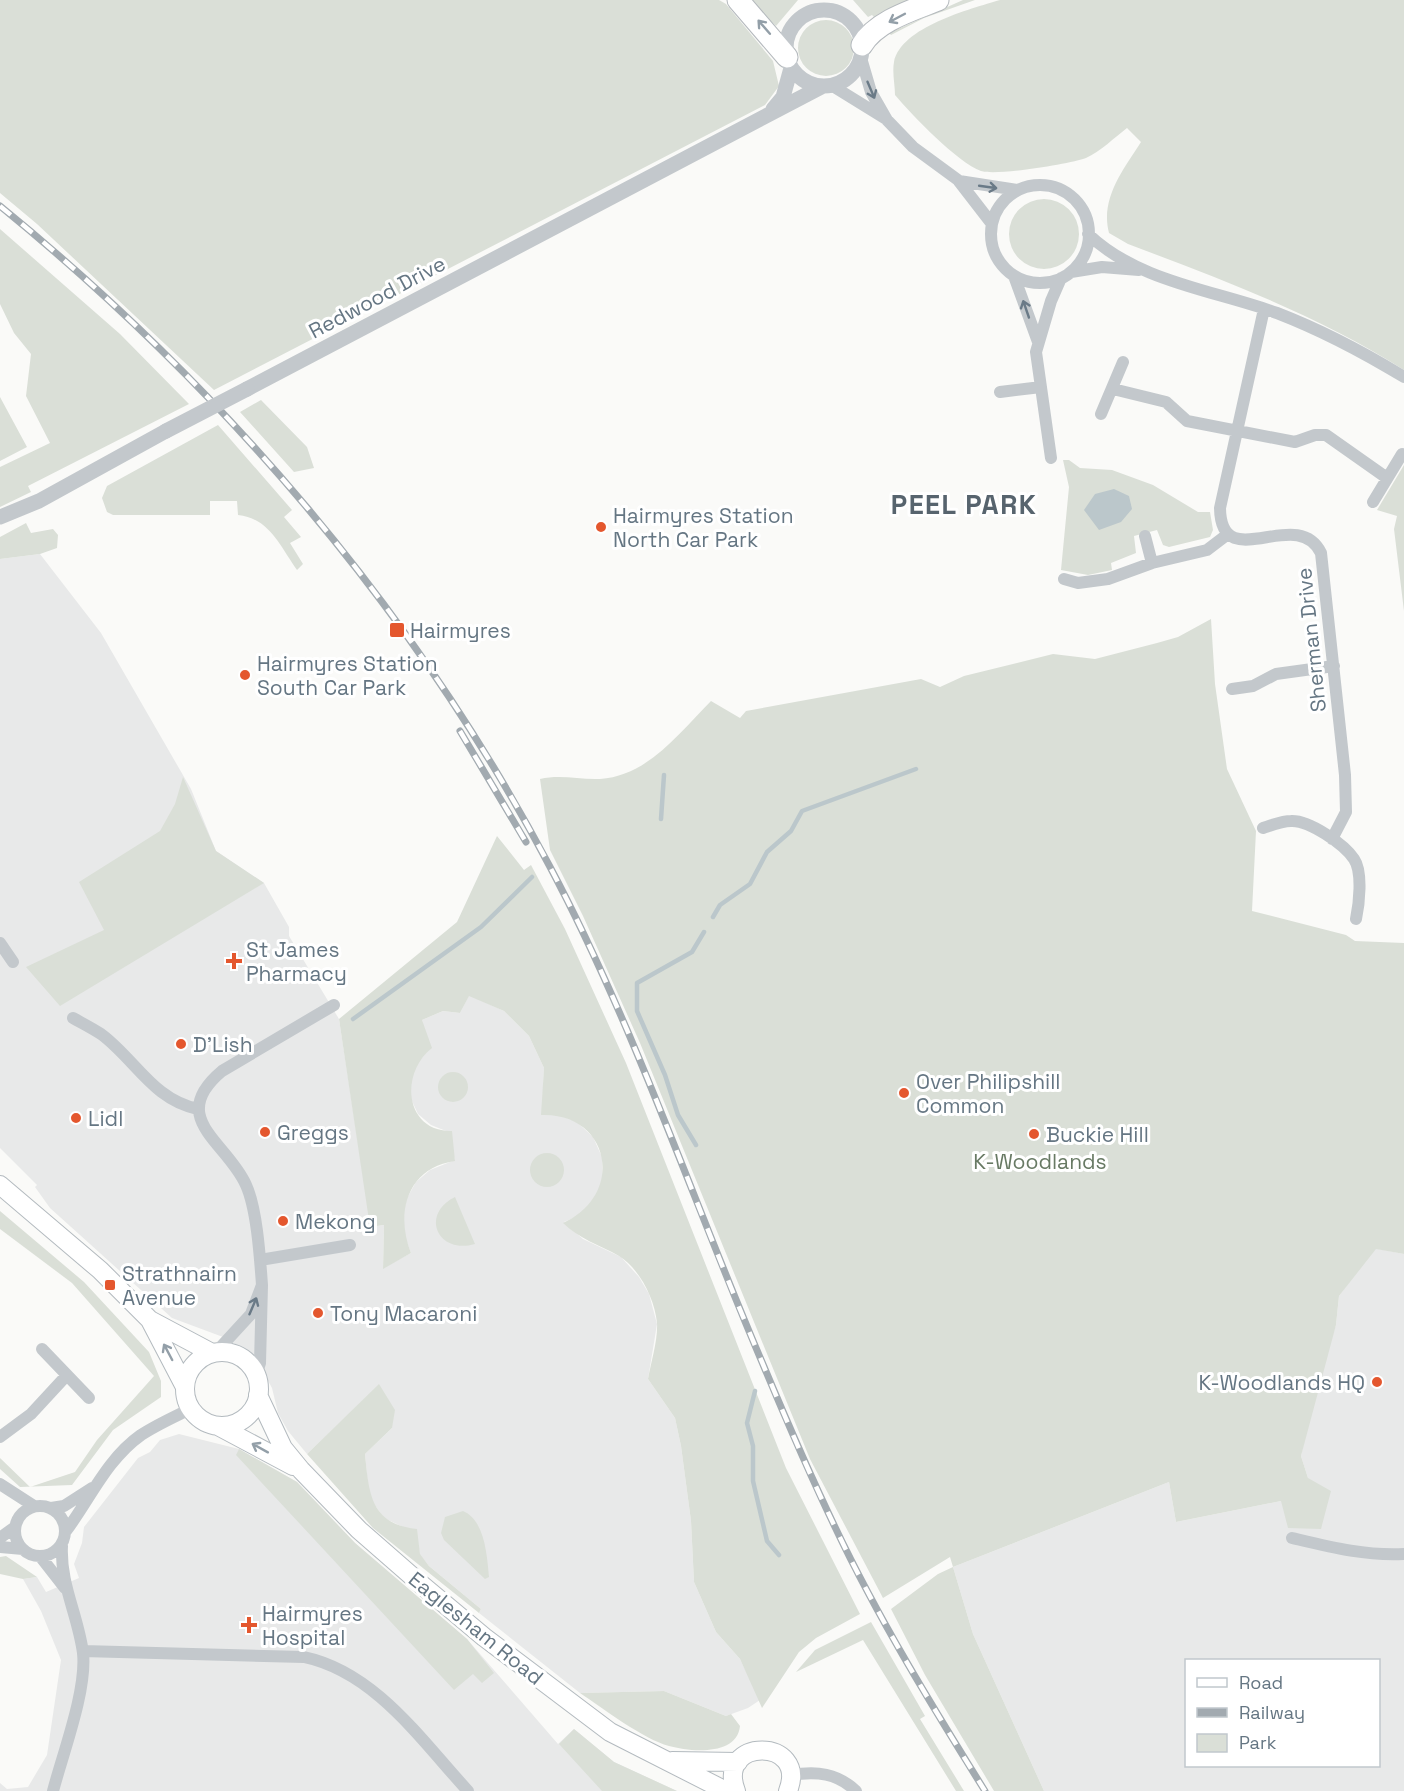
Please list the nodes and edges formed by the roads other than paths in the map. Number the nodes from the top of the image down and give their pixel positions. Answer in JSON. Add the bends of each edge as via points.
{"nodes":[{"id":1,"x":738,"y":0,"type":"edge"},
{"id":2,"x":809,"y":0,"type":"edge"},
{"id":3,"x":837,"y":0,"type":"edge"},
{"id":4,"x":938,"y":0,"type":"edge"},
{"id":5,"x":800,"y":18,"type":"junction"},
{"id":6,"x":848,"y":18,"type":"junction"},
{"id":7,"x":861,"y":52,"type":"junction"},
{"id":8,"x":789,"y":62,"type":"junction"},
{"id":9,"x":827,"y":86,"type":"junction"},
{"id":10,"x":771,"y":111,"type":"junction"},
{"id":11,"x":887,"y":120,"type":"junction"},
{"id":12,"x":958,"y":180,"type":"junction"},
{"id":13,"x":1018,"y":190,"type":"junction"},
{"id":14,"x":992,"y":224,"type":"junction"},
{"id":15,"x":1088,"y":234,"type":"junction"},
{"id":16,"x":1143,"y":270,"type":"junction"},
{"id":17,"x":1066,"y":275,"type":"junction"},
{"id":18,"x":1014,"y":276,"type":"junction"},
{"id":19,"x":1264,"y":309,"type":"junction"},
{"id":20,"x":1038,"y":342,"type":"junction"},
{"id":21,"x":1123,"y":362,"type":"dead end"},
{"id":22,"x":1404,"y":377,"type":"edge"},
{"id":23,"x":1041,"y":387,"type":"junction"},
{"id":24,"x":1113,"y":389,"type":"junction"},
{"id":25,"x":1000,"y":392,"type":"dead end"},
{"id":26,"x":1101,"y":414,"type":"dead end"},
{"id":27,"x":1238,"y":430,"type":"junction"},
{"id":28,"x":1402,"y":454,"type":"dead end"},
{"id":29,"x":1051,"y":458,"type":"dead end"},
{"id":30,"x":1387,"y":478,"type":"junction"},
{"id":31,"x":1373,"y":502,"type":"dead end"},
{"id":32,"x":0,"y":517,"type":"edge"},
{"id":33,"x":1228,"y":534,"type":"junction"},
{"id":34,"x":1145,"y":536,"type":"dead end"},
{"id":35,"x":1152,"y":563,"type":"junction"},
{"id":36,"x":1064,"y":579,"type":"dead end"},
{"id":37,"x":1334,"y":666,"type":"junction"},
{"id":38,"x":1232,"y":689,"type":"dead end"},
{"id":39,"x":1263,"y":828,"type":"dead end"},
{"id":40,"x":1332,"y":839,"type":"junction"},
{"id":41,"x":1356,"y":920,"type":"dead end"},
{"id":42,"x":0,"y":943,"type":"edge"},
{"id":43,"x":13,"y":962,"type":"dead end"},
{"id":44,"x":334,"y":1005,"type":"dead end"},
{"id":45,"x":73,"y":1018,"type":"dead end"},
{"id":46,"x":198,"y":1109,"type":"junction"},
{"id":47,"x":0,"y":1185,"type":"edge"},
{"id":48,"x":350,"y":1245,"type":"dead end"},
{"id":49,"x":260,"y":1260,"type":"junction"},
{"id":50,"x":262,"y":1285,"type":"junction"},
{"id":51,"x":150,"y":1320,"type":"junction"},
{"id":52,"x":42,"y":1349,"type":"dead end"},
{"id":53,"x":214,"y":1352,"type":"junction"},
{"id":54,"x":67,"y":1375,"type":"junction"},
{"id":55,"x":256,"y":1375,"type":"junction"},
{"id":56,"x":184,"y":1385,"type":"junction"},
{"id":57,"x":258,"y":1395,"type":"junction"},
{"id":58,"x":89,"y":1398,"type":"dead end"},
{"id":59,"x":190,"y":1409,"type":"junction"},
{"id":60,"x":218,"y":1426,"type":"junction"},
{"id":61,"x":0,"y":1437,"type":"edge"},
{"id":62,"x":301,"y":1470,"type":"junction"},
{"id":63,"x":1,"y":1486,"type":"edge"},
{"id":64,"x":93,"y":1488,"type":"junction"},
{"id":65,"x":34,"y":1506,"type":"junction"},
{"id":66,"x":51,"y":1508,"type":"junction"},
{"id":67,"x":16,"y":1523,"type":"junction"},
{"id":68,"x":66,"y":1531,"type":"junction"},
{"id":69,"x":0,"y":1538,"type":"edge"},
{"id":70,"x":1292,"y":1538,"type":"dead end"},
{"id":71,"x":62,"y":1546,"type":"junction"},
{"id":72,"x":0,"y":1547,"type":"edge"},
{"id":73,"x":23,"y":1549,"type":"junction"},
{"id":74,"x":1404,"y":1554,"type":"edge"},
{"id":75,"x":40,"y":1556,"type":"junction"},
{"id":76,"x":65,"y":1589,"type":"junction"},
{"id":77,"x":83,"y":1652,"type":"junction"},
{"id":78,"x":670,"y":1761,"type":"junction"},
{"id":79,"x":738,"y":1762,"type":"junction"},
{"id":80,"x":790,"y":1783,"type":"edge"},
{"id":81,"x":53,"y":1791,"type":"edge"},
{"id":82,"x":468,"y":1791,"type":"edge"},
{"id":83,"x":726,"y":1791,"type":"edge"},
{"id":84,"x":736,"y":1791,"type":"edge"},
{"id":85,"x":856,"y":1791,"type":"edge"}],
"edges":[{"from":8,"to":1,"type":"highway","one_way":true},
{"from":2,"to":5,"type":"street"},
{"from":3,"to":6,"type":"street"},
{"from":4,"to":7,"type":"highway","one_way":true,"via":[[870,34]]},
{"from":5,"to":6,"type":"street","via":[[826,10]]},
{"from":5,"to":8,"type":"street","via":[[789,34]]},
{"from":6,"to":7,"type":"street","via":[[856,27]]},
{"from":7,"to":9,"type":"street","via":[[850,75]]},
{"from":7,"to":11,"type":"street","one_way":true,"via":[[871,92]]},
{"from":8,"to":9,"type":"street","via":[[810,83]]},
{"from":8,"to":10,"type":"street","via":[[783,97]]},
{"from":9,"to":10,"type":"street","name":"Redwood Drive"},
{"from":9,"to":11,"type":"street"},
{"from":10,"to":32,"type":"street","name":"Redwood Drive","bridge":true,"via":[[39,501]]},
{"from":11,"to":12,"type":"street","via":[[913,147]]},
{"from":12,"to":13,"type":"street","one_way":true},
{"from":12,"to":14,"type":"street"},
{"from":13,"to":14,"type":"street","via":[[1000,207]]},
{"from":13,"to":15,"type":"street","via":[[1046,185],[1062,191],[1085,217]]},
{"from":14,"to":18,"type":"street","via":[[997,258]]},
{"from":15,"to":16,"type":"street","via":[[1114,255]]},
{"from":15,"to":17,"type":"street","via":[[1083,258]]},
{"from":16,"to":17,"type":"street","via":[[1102,267]]},
{"from":16,"to":19,"type":"street"},
{"from":17,"to":18,"type":"street","via":[[1038,283]]},
{"from":17,"to":20,"type":"street"},
{"from":20,"to":18,"type":"street","one_way":true},
{"from":19,"to":22,"type":"street","via":[[1315,329]]},
{"from":19,"to":27,"type":"street"},
{"from":20,"to":23,"type":"street"},
{"from":21,"to":24,"type":"street"},
{"from":23,"to":25,"type":"street"},
{"from":23,"to":29,"type":"street"},
{"from":24,"to":26,"type":"street"},
{"from":24,"to":27,"type":"street","via":[[1166,402],[1187,421]]},
{"from":27,"to":30,"type":"street","via":[[1294,442],[1326,435]]},
{"from":27,"to":33,"type":"street","via":[[1220,508],[1220,522]]},
{"from":28,"to":30,"type":"street"},
{"from":30,"to":31,"type":"street"},
{"from":33,"to":35,"type":"street","via":[[1207,550]]},
{"from":33,"to":37,"type":"street","name":"Sherman Drive","via":[[1244,540],[1294,534],[1308,536],[1316,543],[1321,553]]},
{"from":34,"to":35,"type":"street"},
{"from":35,"to":36,"type":"street","via":[[1108,579],[1078,583]]},
{"from":37,"to":38,"type":"street","via":[[1276,674],[1252,686]]},
{"from":37,"to":40,"type":"street","name":"Sherman Drive","via":[[1346,812]]},
{"from":39,"to":40,"type":"street","via":[[1290,821],[1307,823]]},
{"from":40,"to":41,"type":"street","via":[[1354,859],[1360,899]]},
{"from":42,"to":43,"type":"street"},
{"from":44,"to":46,"type":"street","via":[[222,1071],[210,1081]]},
{"from":45,"to":46,"type":"street","via":[[102,1035],[158,1091],[175,1102]]},
{"from":46,"to":49,"type":"street","via":[[207,1132],[247,1187]]},
{"from":47,"to":51,"type":"main road","via":[[100,1270]]},
{"from":48,"to":49,"type":"street"},
{"from":49,"to":50,"type":"street"},
{"from":53,"to":50,"type":"street","one_way":true,"via":[[251,1314]]},
{"from":50,"to":55,"type":"street","via":[[260,1363]]},
{"from":51,"to":53,"type":"main road"},
{"from":56,"to":51,"type":"main road","one_way":true},
{"from":52,"to":54,"type":"street"},
{"from":53,"to":55,"type":"main road","via":[[242,1357]]},
{"from":53,"to":56,"type":"main road","via":[[194,1363]]},
{"from":54,"to":58,"type":"street"},
{"from":54,"to":61,"type":"street","via":[[32,1414]]},
{"from":55,"to":57,"type":"main road"},
{"from":56,"to":59,"type":"main road"},
{"from":57,"to":60,"type":"main road","via":[[249,1414],[240,1421]]},
{"from":57,"to":62,"type":"main road","name":"Eaglesham Road","via":[[283,1448]]},
{"from":59,"to":60,"type":"main road"},
{"from":59,"to":64,"type":"street","via":[[140,1436]]},
{"from":62,"to":60,"type":"main road","name":"Eaglesham Road","one_way":true},
{"from":62,"to":78,"type":"main road","name":"Eaglesham Road","via":[[359,1530],[484,1637],[610,1732]]},
{"from":63,"to":65,"type":"street"},
{"from":63,"to":67,"type":"street"},
{"from":64,"to":66,"type":"street","via":[[63,1506]]},
{"from":64,"to":68,"type":"street"},
{"from":65,"to":66,"type":"street"},
{"from":65,"to":67,"type":"street","via":[[26,1509]]},
{"from":66,"to":68,"type":"street","via":[[62,1516]]},
{"from":67,"to":69,"type":"street"},
{"from":67,"to":73,"type":"street","via":[[17,1540]]},
{"from":68,"to":71,"type":"street"},
{"from":70,"to":74,"type":"street","via":[[1353,1552]]},
{"from":71,"to":75,"type":"street"},
{"from":71,"to":76,"type":"street"},
{"from":72,"to":73,"type":"street"},
{"from":73,"to":75,"type":"street"},
{"from":75,"to":76,"type":"street"},
{"from":76,"to":77,"type":"street","via":[[79,1625]]},
{"from":77,"to":81,"type":"street","via":[[81,1685]]},
{"from":77,"to":82,"type":"street","via":[[304,1657],[324,1661],[368,1685]]},
{"from":78,"to":79,"type":"main road","name":"Eaglesham Road"},
{"from":78,"to":83,"type":"main road","name":"Eaglesham Road"},
{"from":79,"to":80,"type":"main road","via":[[750,1751],[768,1749],[784,1758]]},
{"from":79,"to":84,"type":"main road","via":[[733,1780]]},
{"from":80,"to":85,"type":"street","via":[[824,1773],[844,1780]]}]}
